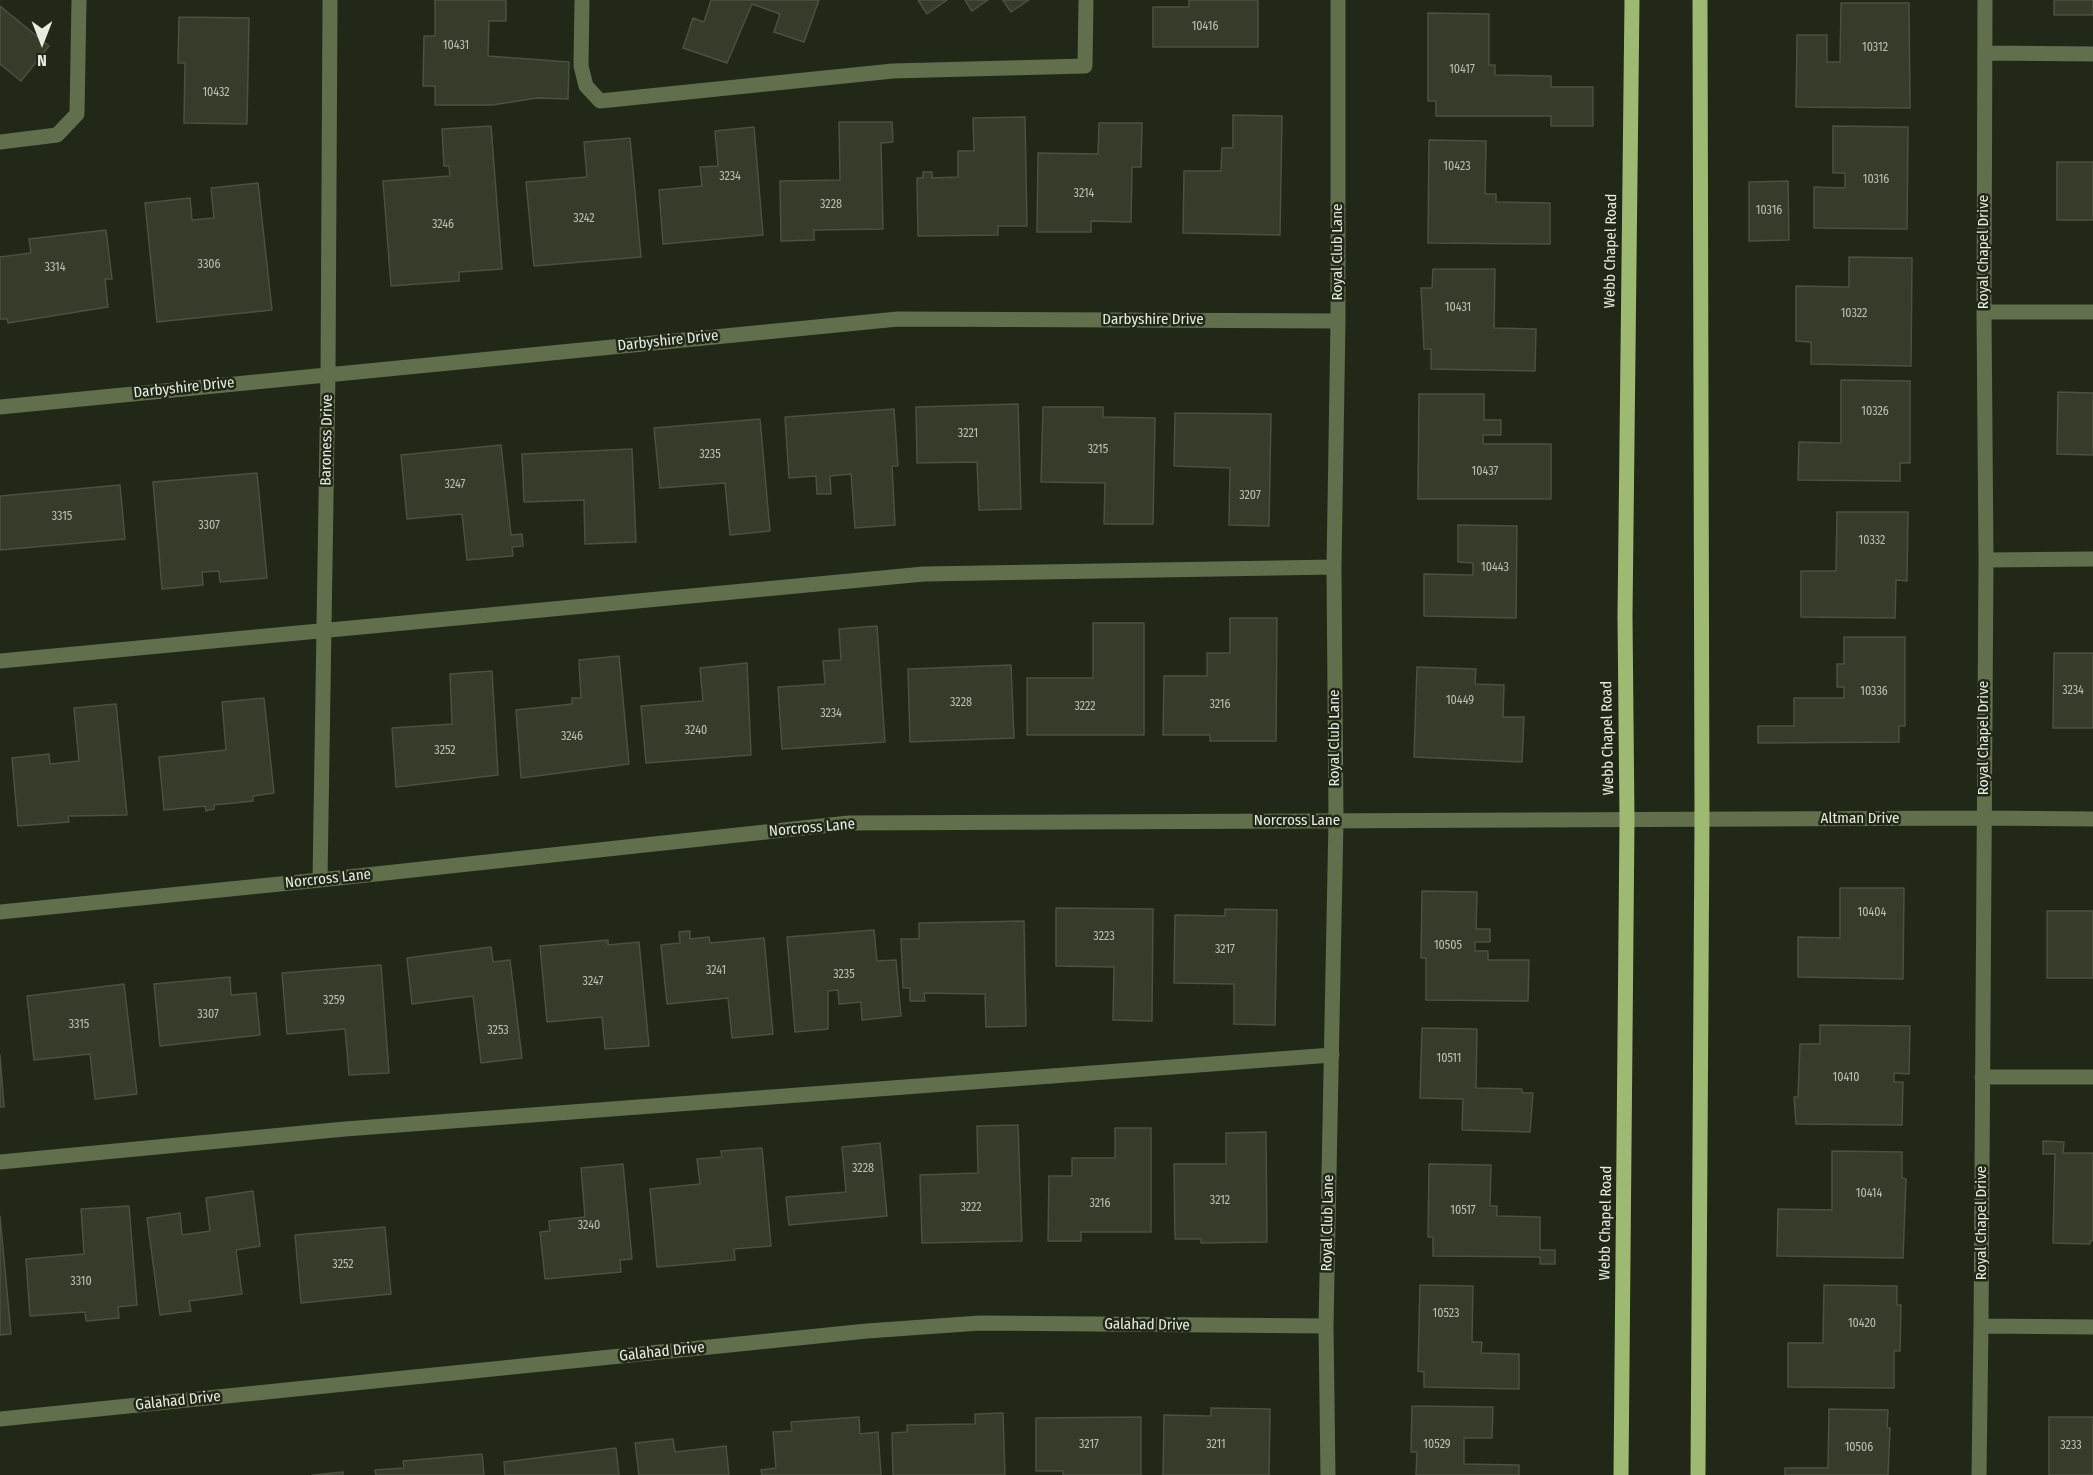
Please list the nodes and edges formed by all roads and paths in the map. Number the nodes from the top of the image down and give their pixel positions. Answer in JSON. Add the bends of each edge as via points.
{"nodes":[{"id":1,"x":79,"y":0,"type":"edge"},
{"id":2,"x":330,"y":0,"type":"edge"},
{"id":3,"x":582,"y":0,"type":"edge"},
{"id":4,"x":1086,"y":0,"type":"edge"},
{"id":5,"x":1338,"y":0,"type":"edge"},
{"id":6,"x":1632,"y":0,"type":"edge"},
{"id":7,"x":1700,"y":0,"type":"edge"},
{"id":8,"x":1985,"y":0,"type":"edge"},
{"id":9,"x":1985,"y":52,"type":"junction"},
{"id":10,"x":2093,"y":54,"type":"edge"},
{"id":11,"x":0,"y":142,"type":"edge"},
{"id":12,"x":1984,"y":312,"type":"junction"},
{"id":13,"x":2093,"y":312,"type":"edge"},
{"id":14,"x":1338,"y":321,"type":"junction"},
{"id":15,"x":328,"y":374,"type":"junction"},
{"id":16,"x":0,"y":407,"type":"edge"},
{"id":17,"x":2093,"y":559,"type":"edge"},
{"id":18,"x":1986,"y":560,"type":"junction"},
{"id":19,"x":1334,"y":567,"type":"junction"},
{"id":20,"x":324,"y":629,"type":"junction"},
{"id":21,"x":0,"y":661,"type":"edge"},
{"id":22,"x":1984,"y":818,"type":"junction"},
{"id":23,"x":2093,"y":819,"type":"edge"},
{"id":24,"x":1336,"y":820,"type":"junction"},
{"id":25,"x":1628,"y":820,"type":"junction"},
{"id":26,"x":1702,"y":820,"type":"junction"},
{"id":27,"x":320,"y":880,"type":"junction"},
{"id":28,"x":0,"y":912,"type":"edge"},
{"id":29,"x":1332,"y":1055,"type":"junction"},
{"id":30,"x":1982,"y":1077,"type":"junction"},
{"id":31,"x":2093,"y":1077,"type":"edge"},
{"id":32,"x":0,"y":1162,"type":"edge"},
{"id":33,"x":1326,"y":1326,"type":"junction"},
{"id":34,"x":1982,"y":1326,"type":"junction"},
{"id":35,"x":2093,"y":1327,"type":"edge"},
{"id":36,"x":0,"y":1419,"type":"edge"},
{"id":37,"x":1328,"y":1475,"type":"edge"},
{"id":38,"x":1621,"y":1475,"type":"edge"},
{"id":39,"x":1698,"y":1475,"type":"edge"},
{"id":40,"x":1979,"y":1475,"type":"edge"}],
"edges":[{"from":1,"to":11,"type":"street","via":[[77,114],[57,135]]},
{"from":2,"to":15,"type":"street","name":"Baroness Drive"},
{"from":3,"to":4,"type":"street","via":[[581,66],[586,86],[600,101],[892,71],[1085,66]]},
{"from":5,"to":14,"type":"street","name":"Royal Club Lane"},
{"from":6,"to":25,"type":"main road","name":"Webb Chapel Road","via":[[1625,616]]},
{"from":7,"to":26,"type":"main road"},
{"from":8,"to":9,"type":"street","name":"Royal Chapel Drive"},
{"from":9,"to":10,"type":"street"},
{"from":9,"to":12,"type":"street","name":"Royal Chapel Drive"},
{"from":12,"to":13,"type":"street"},
{"from":12,"to":18,"type":"street","name":"Royal Chapel Drive"},
{"from":14,"to":15,"type":"street","name":"Darbyshire Drive","via":[[898,319]]},
{"from":14,"to":19,"type":"street","name":"Royal Club Lane"},
{"from":15,"to":16,"type":"street","name":"Darbyshire Drive"},
{"from":15,"to":20,"type":"street","name":"Baroness Drive"},
{"from":17,"to":18,"type":"street"},
{"from":18,"to":22,"type":"street","name":"Royal Chapel Drive"},
{"from":19,"to":20,"type":"street","via":[[924,574]]},
{"from":19,"to":24,"type":"street","name":"Royal Club Lane"},
{"from":20,"to":21,"type":"street"},
{"from":20,"to":27,"type":"street","name":"Baroness Drive"},
{"from":22,"to":23,"type":"street","name":"Altman Drive"},
{"from":22,"to":26,"type":"street","name":"Altman Drive"},
{"from":22,"to":30,"type":"street","name":"Royal Chapel Drive"},
{"from":24,"to":25,"type":"street","name":"Norcross Lane"},
{"from":24,"to":27,"type":"street","name":"Norcross Lane","via":[[849,823]]},
{"from":24,"to":29,"type":"street","name":"Royal Club Lane"},
{"from":25,"to":26,"type":"street","name":"Altman Drive"},
{"from":25,"to":38,"type":"main road","name":"Webb Chapel Road"},
{"from":26,"to":39,"type":"main road"},
{"from":27,"to":28,"type":"street","name":"Norcross Lane"},
{"from":29,"to":32,"type":"street","via":[[345,1129]]},
{"from":29,"to":33,"type":"street","name":"Royal Club Lane"},
{"from":30,"to":31,"type":"street"},
{"from":30,"to":34,"type":"street","name":"Royal Chapel Drive"},
{"from":33,"to":36,"type":"street","name":"Galahad Drive","via":[[980,1323],[867,1331]]},
{"from":33,"to":37,"type":"street","name":"Royal Club Lane"},
{"from":34,"to":35,"type":"street"},
{"from":34,"to":40,"type":"street","name":"Royal Chapel Drive"}]}
